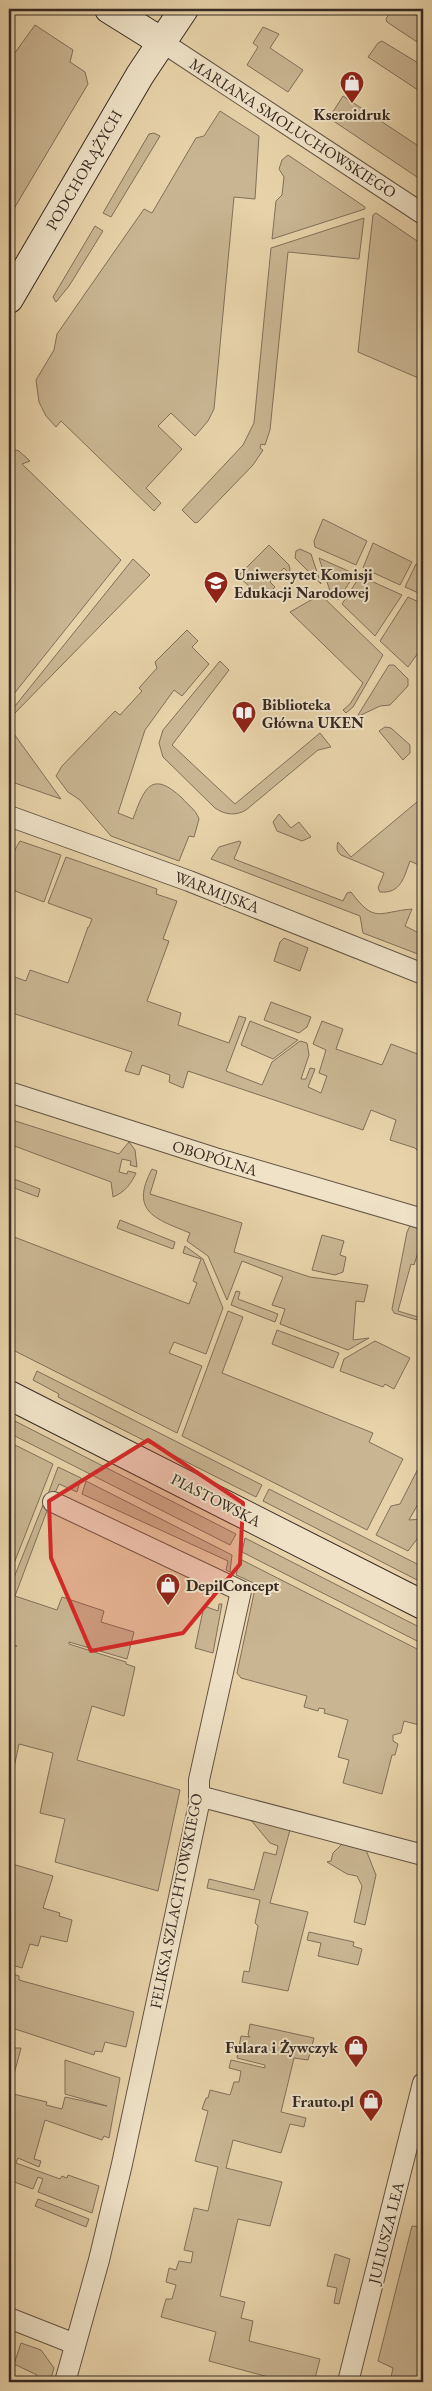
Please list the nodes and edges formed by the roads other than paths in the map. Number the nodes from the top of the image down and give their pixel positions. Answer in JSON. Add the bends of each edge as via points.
{"nodes":[{"id":1,"x":109,"y":9,"type":"edge"},
{"id":2,"x":184,"y":9,"type":"edge"},
{"id":3,"x":162,"y":42,"type":"junction"},
{"id":4,"x":423,"y":214,"type":"edge"},
{"id":5,"x":9,"y":300,"type":"edge"},
{"id":6,"x":9,"y":816,"type":"edge"},
{"id":7,"x":423,"y":974,"type":"edge"},
{"id":8,"x":9,"y":1092,"type":"edge"},
{"id":9,"x":423,"y":1219,"type":"edge"},
{"id":10,"x":9,"y":1395,"type":"edge"},
{"id":11,"x":53,"y":1502,"type":"dead end"},
{"id":12,"x":423,"y":1605,"type":"edge"},
{"id":13,"x":199,"y":1796,"type":"junction"},
{"id":14,"x":423,"y":1855,"type":"edge"},
{"id":15,"x":423,"y":2083,"type":"edge"},
{"id":16,"x":9,"y":2318,"type":"edge"},
{"id":17,"x":76,"y":2344,"type":"junction"},
{"id":18,"x":65,"y":2382,"type":"edge"},
{"id":19,"x":348,"y":2382,"type":"edge"}],
"edges":[{"from":1,"to":3,"type":"street"},
{"from":2,"to":3,"type":"street","name":"PODCHORĄŻYCH"},
{"from":3,"to":4,"type":"street","name":"MARIANA SMOLUCHOWSKIEGO"},
{"from":3,"to":5,"type":"street","name":"PODCHORĄŻYCH"},
{"from":6,"to":7,"type":"street","name":"WARMIJSKA","via":[[189,880]]},
{"from":8,"to":9,"type":"street","name":"OBOPÓLNA","via":[[237,1165]]},
{"from":10,"to":12,"type":"street","name":"PIASTOWSKA"},
{"from":11,"to":13,"type":"street","name":"FELIKSA SZLACHTOWSKIEGO","via":[[241,1591],[199,1780]]},
{"from":13,"to":14,"type":"street"},
{"from":13,"to":17,"type":"street","name":"FELIKSA SZLACHTOWSKIEGO","via":[[121,2172]]},
{"from":15,"to":19,"type":"street","name":"JULIUSZA LEA"},
{"from":16,"to":17,"type":"street"},
{"from":17,"to":18,"type":"street","name":"FELIKSA SZLACHTOWSKIEGO"}]}
